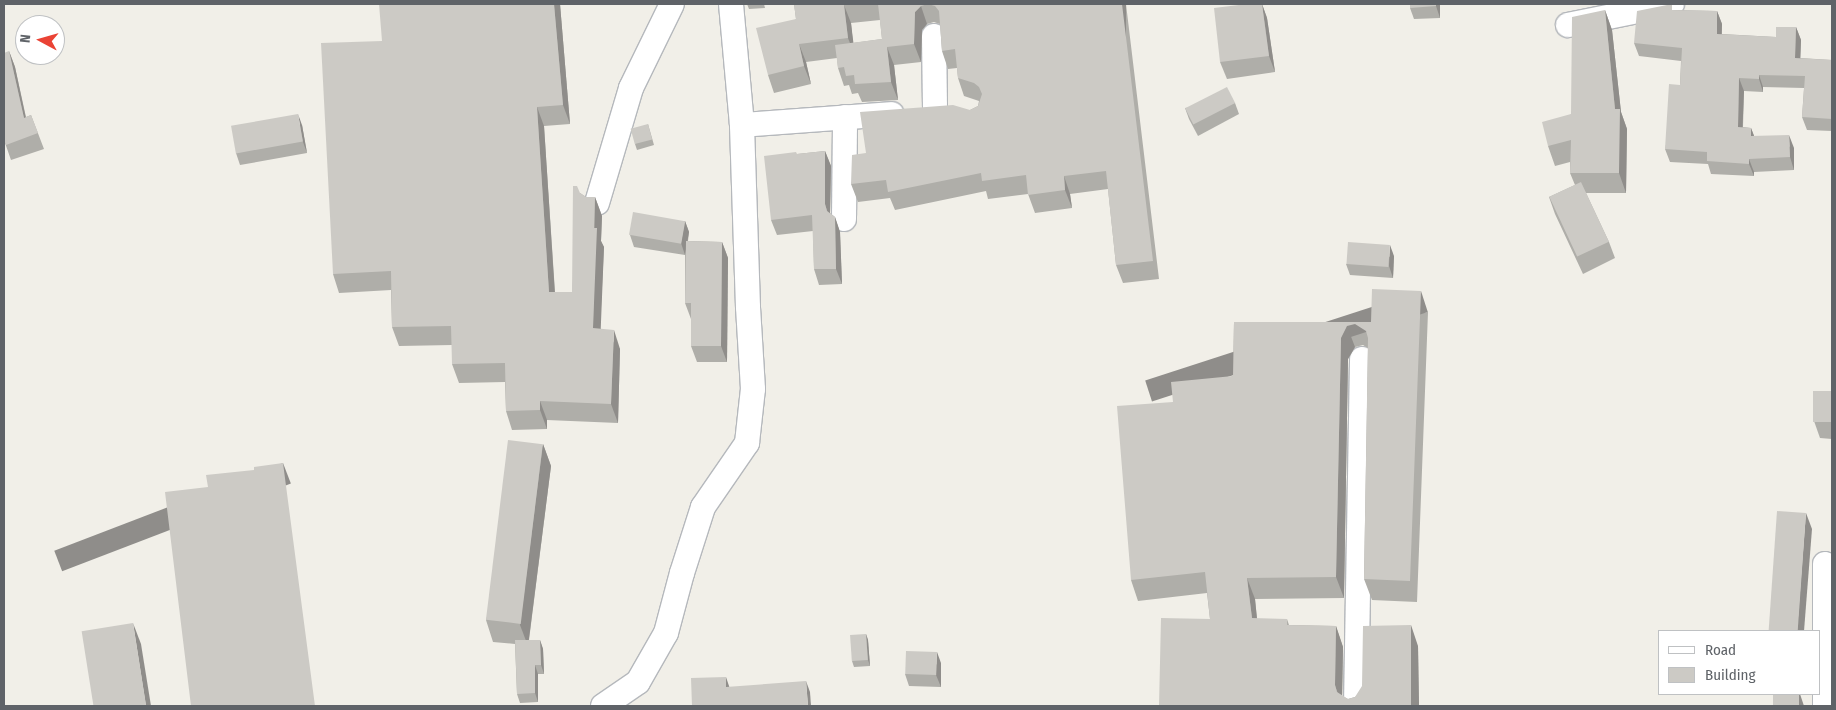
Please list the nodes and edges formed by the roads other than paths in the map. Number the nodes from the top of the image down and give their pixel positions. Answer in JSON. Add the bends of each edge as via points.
{"nodes":[{"id":1,"x":672,"y":4,"type":"edge"},
{"id":2,"x":731,"y":4,"type":"edge"},
{"id":3,"x":1672,"y":4,"type":"edge"},
{"id":4,"x":1568,"y":25,"type":"dead end"},
{"id":5,"x":934,"y":36,"type":"dead end"},
{"id":6,"x":961,"y":109,"type":"edge"},
{"id":7,"x":936,"y":111,"type":"junction"},
{"id":8,"x":845,"y":117,"type":"junction"},
{"id":9,"x":742,"y":125,"type":"junction"},
{"id":10,"x":596,"y":203,"type":"edge"},
{"id":11,"x":844,"y":219,"type":"dead end"},
{"id":12,"x":1362,"y":359,"type":"dead end"},
{"id":13,"x":1825,"y":564,"type":"dead end"},
{"id":14,"x":603,"y":706,"type":"edge"},
{"id":15,"x":1356,"y":706,"type":"edge"},
{"id":16,"x":1825,"y":706,"type":"edge"}],
"edges":[{"from":1,"to":10,"type":"street","via":[[631,88]]},
{"from":2,"to":9,"type":"street"},
{"from":3,"to":4,"type":"street"},
{"from":5,"to":7,"type":"street"},
{"from":6,"to":7,"type":"street"},
{"from":7,"to":8,"type":"street"},
{"from":8,"to":9,"type":"street"},
{"from":8,"to":11,"type":"street"},
{"from":9,"to":14,"type":"street","via":[[753,389],[747,443],[703,507],[666,633],[638,682]]},
{"from":12,"to":15,"type":"street"},
{"from":13,"to":16,"type":"street"}]}
